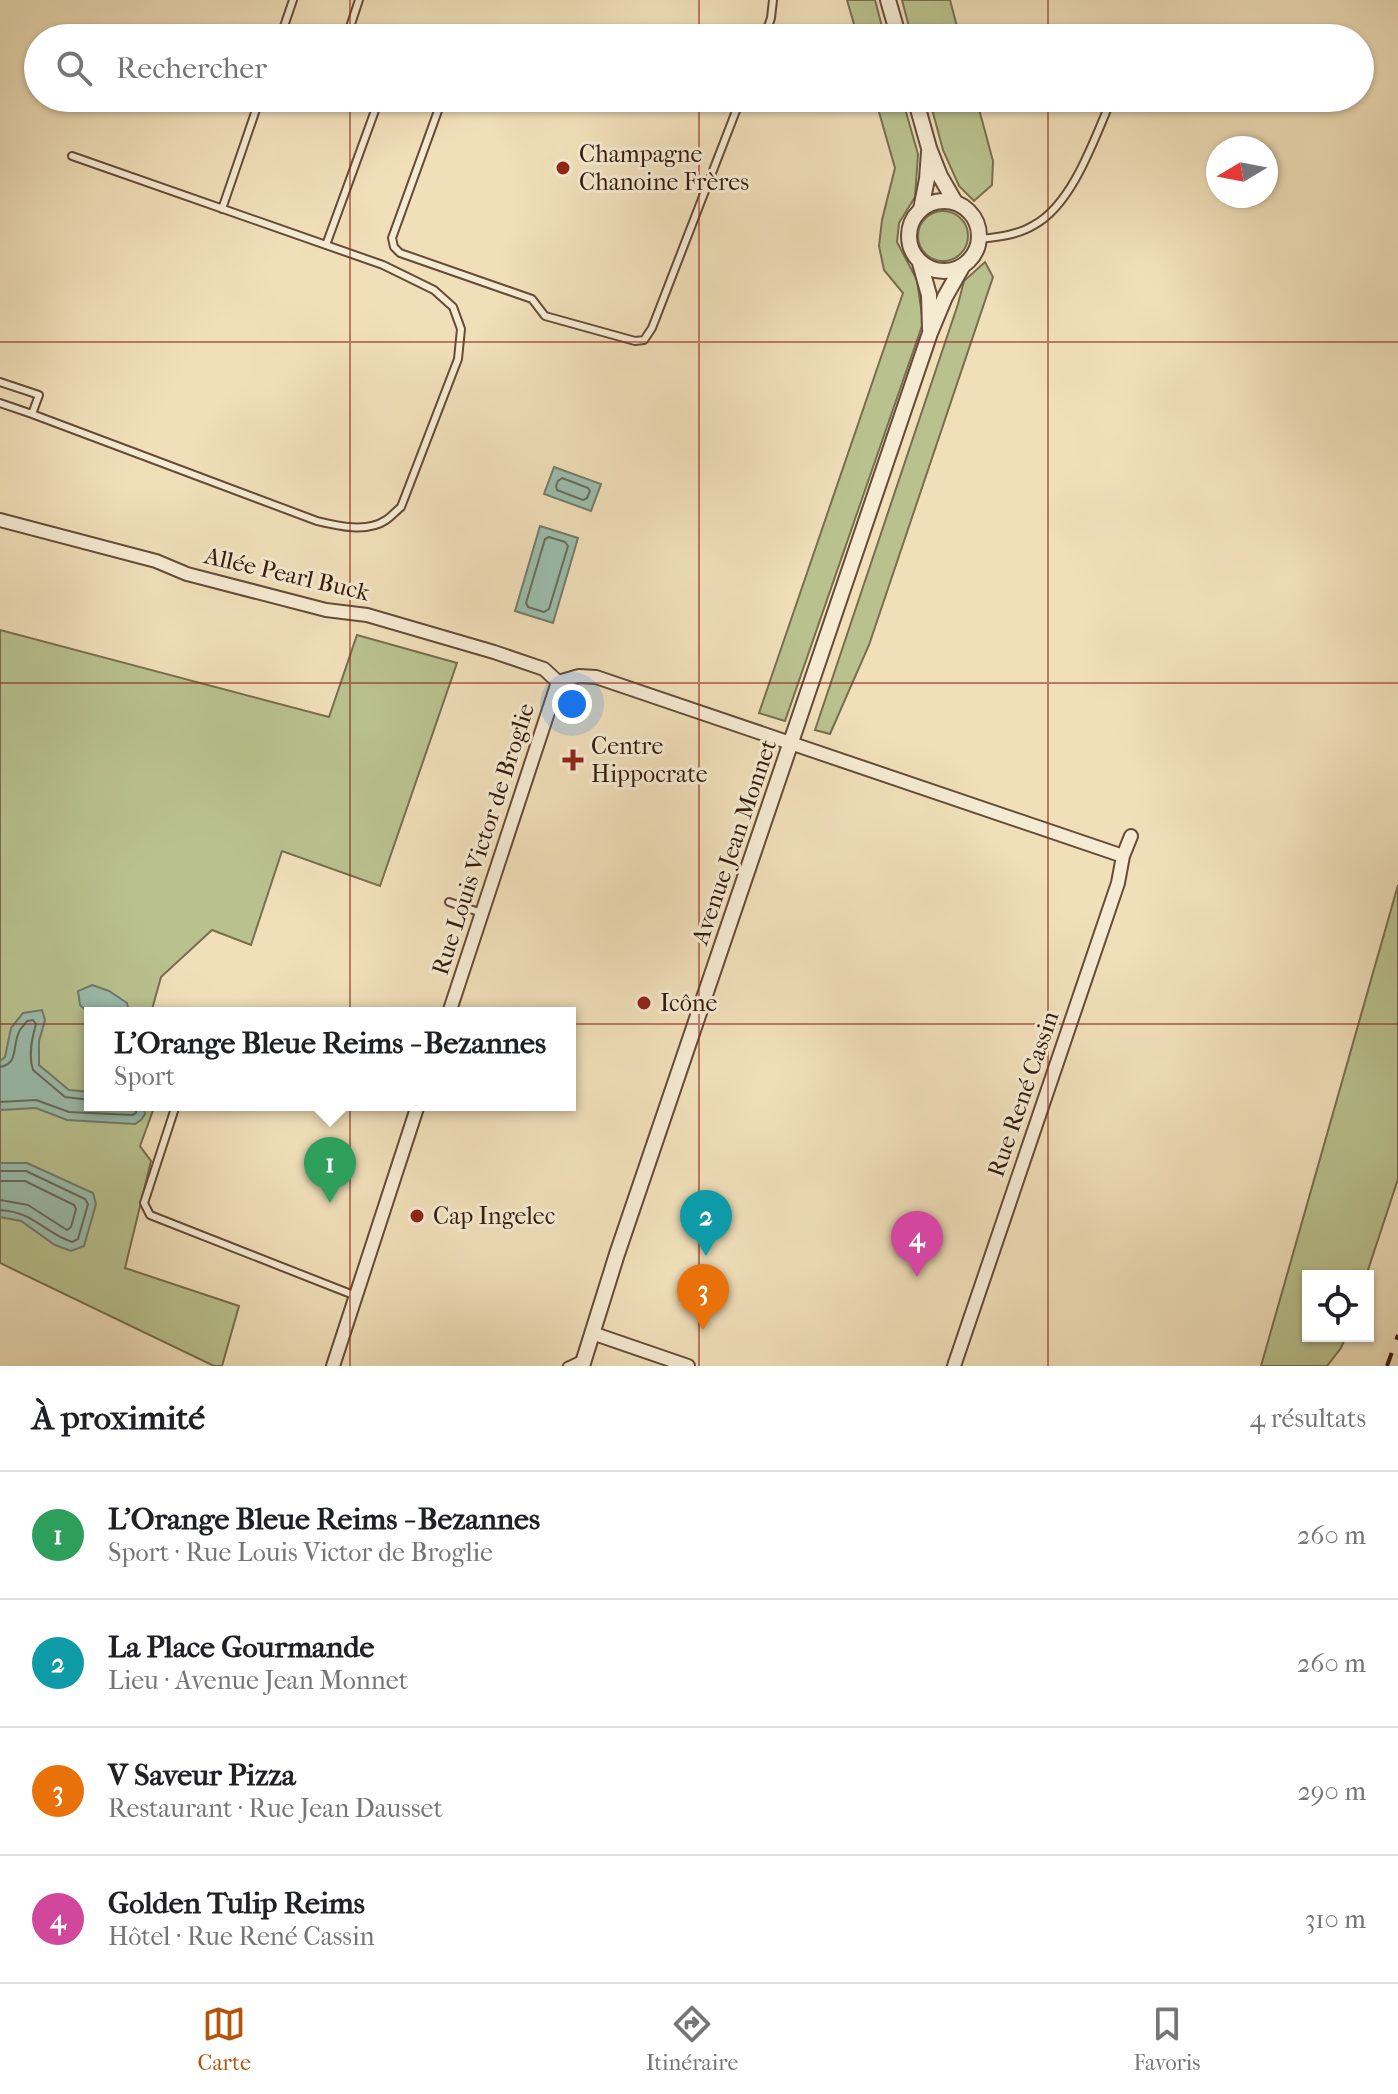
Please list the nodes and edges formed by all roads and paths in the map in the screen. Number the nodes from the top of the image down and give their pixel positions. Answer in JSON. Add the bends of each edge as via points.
{"nodes":[{"id":1,"x":293,"y":0,"type":"edge"},
{"id":2,"x":359,"y":0,"type":"edge"},
{"id":3,"x":773,"y":0,"type":"edge"},
{"id":4,"x":888,"y":0,"type":"edge"},
{"id":5,"x":285,"y":24,"type":"edge"},
{"id":6,"x":351,"y":24,"type":"edge"},
{"id":7,"x":769,"y":24,"type":"edge"},
{"id":8,"x":895,"y":24,"type":"edge"},
{"id":9,"x":255,"y":112,"type":"edge"},
{"id":10,"x":374,"y":112,"type":"edge"},
{"id":11,"x":438,"y":112,"type":"edge"},
{"id":12,"x":736,"y":112,"type":"edge"},
{"id":13,"x":919,"y":112,"type":"edge"},
{"id":14,"x":1106,"y":112,"type":"edge"},
{"id":15,"x":929,"y":148,"type":"junction"},
{"id":16,"x":72,"y":156,"type":"dead end"},
{"id":17,"x":955,"y":202,"type":"junction"},
{"id":18,"x":222,"y":209,"type":"junction"},
{"id":19,"x":921,"y":209,"type":"junction"},
{"id":20,"x":980,"y":239,"type":"junction"},
{"id":21,"x":326,"y":245,"type":"junction"},
{"id":22,"x":920,"y":262,"type":"junction"},
{"id":23,"x":962,"y":267,"type":"junction"},
{"id":24,"x":930,"y":333,"type":"junction"},
{"id":25,"x":0,"y":382,"type":"edge"},
{"id":26,"x":0,"y":403,"type":"edge"},
{"id":27,"x":32,"y":414,"type":"junction"},
{"id":28,"x":0,"y":520,"type":"edge"},
{"id":29,"x":558,"y":682,"type":"junction"},
{"id":30,"x":791,"y":743,"type":"junction"},
{"id":31,"x":1131,"y":836,"type":"dead end"},
{"id":32,"x":1123,"y":856,"type":"junction"},
{"id":33,"x":449,"y":902,"type":"dead end"},
{"id":34,"x":482,"y":913,"type":"junction"},
{"id":35,"x":451,"y":1007,"type":"edge"},
{"id":36,"x":174,"y":1111,"type":"edge"},
{"id":37,"x":416,"y":1111,"type":"edge"},
{"id":38,"x":356,"y":1296,"type":"junction"},
{"id":39,"x":592,"y":1333,"type":"junction"},
{"id":40,"x":584,"y":1362,"type":"edge"},
{"id":41,"x":333,"y":1366,"type":"edge"},
{"id":42,"x":567,"y":1366,"type":"edge"},
{"id":43,"x":688,"y":1366,"type":"edge"},
{"id":44,"x":954,"y":1366,"type":"edge"}],
"edges":[{"from":1,"to":5,"type":"lane"},
{"from":2,"to":6,"type":"lane"},
{"from":3,"to":7,"type":"lane"},
{"from":4,"to":8,"type":"street"},
{"from":9,"to":18,"type":"lane"},
{"from":10,"to":21,"type":"lane"},
{"from":11,"to":12,"type":"lane","via":[[392,238],[394,247],[532,299],[545,316],[635,341],[644,340],[652,328]]},
{"from":13,"to":15,"type":"street"},
{"from":14,"to":20,"type":"lane","via":[[1057,208],[1034,226]]},
{"from":15,"to":17,"type":"street"},
{"from":15,"to":19,"type":"street"},
{"from":16,"to":18,"type":"lane"},
{"from":17,"to":19,"type":"street","via":[[944,200]]},
{"from":17,"to":20,"type":"street","via":[[974,216]]},
{"from":18,"to":21,"type":"lane"},
{"from":19,"to":22,"type":"street","via":[[909,229]]},
{"from":20,"to":23,"type":"street"},
{"from":21,"to":27,"type":"lane","via":[[434,290],[453,307],[461,329],[458,359],[401,507],[384,522],[343,528],[317,521]]},
{"from":22,"to":23,"type":"street","via":[[941,272]]},
{"from":22,"to":24,"type":"street","name":"Avenue Jean Monnet","via":[[929,295]]},
{"from":23,"to":24,"type":"street","name":"Avenue Jean Monnet"},
{"from":24,"to":30,"type":"street","name":"Avenue Jean Monnet"},
{"from":25,"to":27,"type":"lane","via":[[39,395]]},
{"from":26,"to":27,"type":"lane"},
{"from":28,"to":29,"type":"street","name":"Allée Pearl Buck","via":[[187,574],[381,619],[544,669]]},
{"from":29,"to":30,"type":"street","name":"Rue Louis Victor de Broglie","via":[[596,677]]},
{"from":29,"to":34,"type":"street","name":"Rue Louis Victor de Broglie"},
{"from":30,"to":32,"type":"street","name":"Rue Louis Victor de Broglie"},
{"from":30,"to":39,"type":"street","name":"Avenue Jean Monnet"},
{"from":31,"to":32,"type":"street","name":"Rue René Cassin"},
{"from":32,"to":44,"type":"street","name":"Rue René Cassin"},
{"from":33,"to":34,"type":"lane"},
{"from":34,"to":35,"type":"street","name":"Rue Louis Victor de Broglie"},
{"from":36,"to":38,"type":"lane","via":[[144,1203],[150,1215]]},
{"from":37,"to":38,"type":"street"},
{"from":38,"to":41,"type":"street"},
{"from":39,"to":40,"type":"street","name":"Avenue Jean Monnet"},
{"from":39,"to":43,"type":"street"},
{"from":40,"to":42,"type":"lane"}]}
